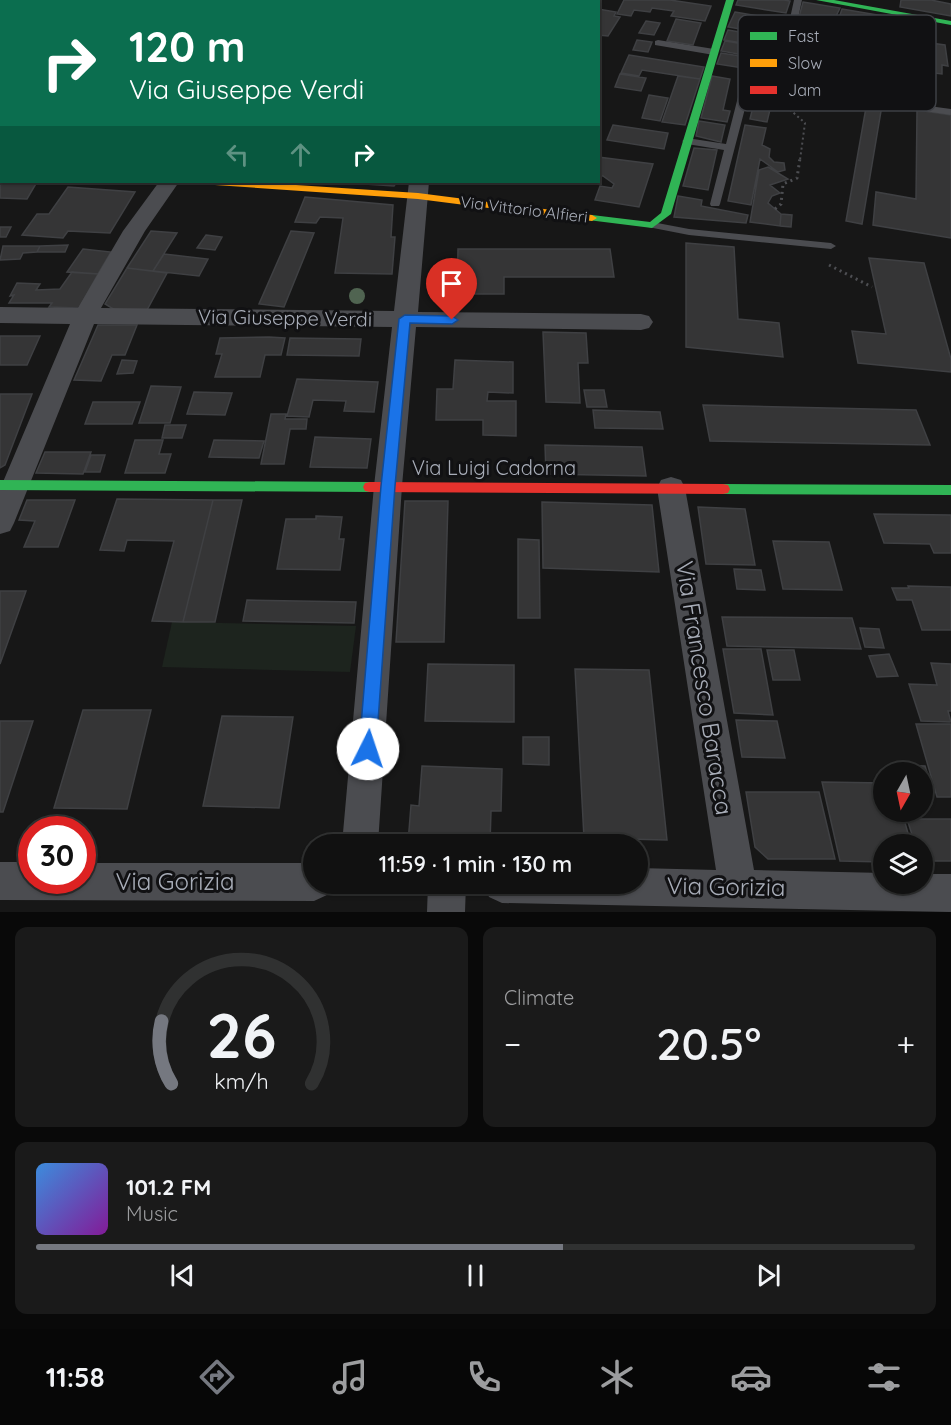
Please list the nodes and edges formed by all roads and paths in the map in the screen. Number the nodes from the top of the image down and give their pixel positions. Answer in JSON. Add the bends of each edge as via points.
{"nodes":[{"id":1,"x":730,"y":0,"type":"edge"},
{"id":2,"x":798,"y":0,"type":"edge"},
{"id":3,"x":820,"y":0,"type":"edge"},
{"id":4,"x":795,"y":15,"type":"edge"},
{"id":5,"x":905,"y":15,"type":"edge"},
{"id":6,"x":936,"y":20,"type":"edge"},
{"id":7,"x":951,"y":23,"type":"edge"},
{"id":8,"x":658,"y":43,"type":"dead end"},
{"id":9,"x":714,"y":52,"type":"junction"},
{"id":10,"x":936,"y":110,"type":"edge"},
{"id":11,"x":740,"y":111,"type":"edge"},
{"id":12,"x":792,"y":111,"type":"edge"},
{"id":13,"x":951,"y":112,"type":"edge"},
{"id":14,"x":687,"y":141,"type":"junction"},
{"id":15,"x":731,"y":148,"type":"junction"},
{"id":16,"x":168,"y":183,"type":"edge"},
{"id":17,"x":244,"y":183,"type":"edge"},
{"id":18,"x":418,"y":189,"type":"edge"},
{"id":19,"x":715,"y":204,"type":"dead end"},
{"id":20,"x":776,"y":209,"type":"dead end"},
{"id":21,"x":652,"y":225,"type":"junction"},
{"id":22,"x":827,"y":245,"type":"joint"},
{"id":23,"x":872,"y":287,"type":"dead end"},
{"id":24,"x":0,"y":315,"type":"edge"},
{"id":25,"x":85,"y":316,"type":"junction"},
{"id":26,"x":405,"y":319,"type":"junction"},
{"id":27,"x":641,"y":322,"type":"dead end"},
{"id":28,"x":7,"y":485,"type":"edge"},
{"id":29,"x":388,"y":486,"type":"junction"},
{"id":30,"x":671,"y":488,"type":"junction"},
{"id":31,"x":951,"y":490,"type":"edge"},
{"id":32,"x":0,"y":523,"type":"edge"},
{"id":33,"x":361,"y":834,"type":"edge"},
{"id":34,"x":0,"y":881,"type":"edge"},
{"id":35,"x":303,"y":882,"type":"edge"},
{"id":36,"x":648,"y":886,"type":"edge"},
{"id":37,"x":738,"y":887,"type":"junction"},
{"id":38,"x":951,"y":893,"type":"edge"},
{"id":39,"x":447,"y":894,"type":"edge"},
{"id":40,"x":446,"y":912,"type":"edge"}],
"edges":[{"from":1,"to":9,"type":"street"},
{"from":2,"to":4,"type":"lane"},
{"from":3,"to":5,"type":"street"},
{"from":6,"to":7,"type":"street"},
{"from":8,"to":9,"type":"lane"},
{"from":9,"to":14,"type":"street"},
{"from":10,"to":13,"type":"lane"},
{"from":11,"to":15,"type":"lane"},
{"from":12,"to":20,"type":"path","via":[[805,123],[796,178],[783,184],[781,204]]},
{"from":14,"to":15,"type":"lane"},
{"from":14,"to":21,"type":"street","via":[[666,214]]},
{"from":15,"to":19,"type":"lane"},
{"from":16,"to":25,"type":"street","via":[[134,231]]},
{"from":17,"to":18,"type":"street","name":"Via Vittorio Alfieri"},
{"from":18,"to":21,"type":"street","name":"Via Vittorio Alfieri"},
{"from":18,"to":26,"type":"street"},
{"from":21,"to":22,"type":"lane","name":"Via Vittorio Alfieri"},
{"from":22,"to":23,"type":"path","via":[[826,263]]},
{"from":24,"to":25,"type":"street","name":"Via Giuseppe Verdi"},
{"from":25,"to":26,"type":"street","name":"Via Giuseppe Verdi"},
{"from":25,"to":28,"type":"street"},
{"from":26,"to":27,"type":"street","name":"Via Giuseppe Verdi"},
{"from":26,"to":29,"type":"street"},
{"from":28,"to":29,"type":"street","name":"Via Luigi Cadorna"},
{"from":28,"to":32,"type":"street"},
{"from":29,"to":30,"type":"street","name":"Via Luigi Cadorna"},
{"from":29,"to":33,"type":"street"},
{"from":30,"to":31,"type":"street","name":"Via Luigi Cadorna"},
{"from":30,"to":37,"type":"street","name":"Via Francesco Baracca"},
{"from":34,"to":35,"type":"street","name":"Via Gorizia"},
{"from":36,"to":37,"type":"street","name":"Via Gorizia"},
{"from":37,"to":38,"type":"street","name":"Via Gorizia"},
{"from":39,"to":40,"type":"street"}]}
